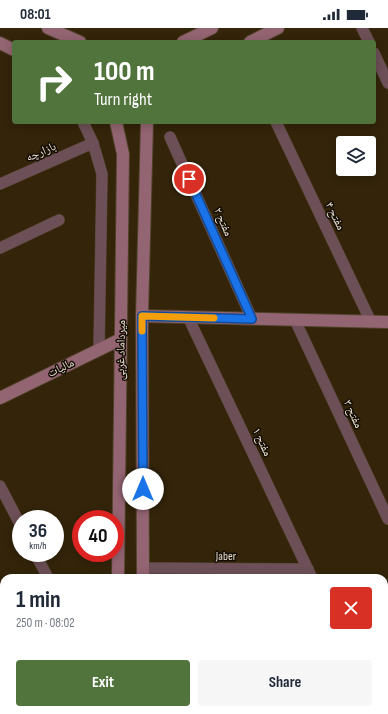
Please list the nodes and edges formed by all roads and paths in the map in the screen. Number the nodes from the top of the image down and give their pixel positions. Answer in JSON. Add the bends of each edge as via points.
{"nodes":[{"id":1,"x":48,"y":28,"type":"edge"},
{"id":2,"x":212,"y":28,"type":"edge"},
{"id":3,"x":278,"y":28,"type":"edge"},
{"id":4,"x":362,"y":28,"type":"edge"},
{"id":5,"x":75,"y":40,"type":"edge"},
{"id":6,"x":188,"y":40,"type":"edge"},
{"id":7,"x":254,"y":40,"type":"edge"},
{"id":8,"x":368,"y":40,"type":"edge"},
{"id":9,"x":0,"y":43,"type":"edge"},
{"id":10,"x":12,"y":49,"type":"edge"},
{"id":11,"x":376,"y":57,"type":"edge"},
{"id":12,"x":388,"y":83,"type":"edge"},
{"id":13,"x":84,"y":124,"type":"edge"},
{"id":14,"x":116,"y":124,"type":"edge"},
{"id":15,"x":147,"y":124,"type":"edge"},
{"id":16,"x":277,"y":124,"type":"edge"},
{"id":17,"x":170,"y":137,"type":"dead end"},
{"id":18,"x":93,"y":142,"type":"junction"},
{"id":19,"x":0,"y":184,"type":"edge"},
{"id":20,"x":59,"y":220,"type":"dead end"},
{"id":21,"x":0,"y":248,"type":"edge"},
{"id":22,"x":142,"y":316,"type":"junction"},
{"id":23,"x":188,"y":317,"type":"junction"},
{"id":24,"x":252,"y":319,"type":"junction"},
{"id":25,"x":295,"y":320,"type":"junction"},
{"id":26,"x":371,"y":322,"type":"junction"},
{"id":27,"x":388,"y":322,"type":"edge"},
{"id":28,"x":121,"y":339,"type":"junction"},
{"id":29,"x":99,"y":350,"type":"junction"},
{"id":30,"x":0,"y":398,"type":"edge"},
{"id":31,"x":0,"y":486,"type":"edge"},
{"id":32,"x":13,"y":510,"type":"edge"},
{"id":33,"x":388,"y":519,"type":"edge"},
{"id":34,"x":40,"y":562,"type":"edge"},
{"id":35,"x":143,"y":573,"type":"edge"},
{"id":36,"x":46,"y":574,"type":"edge"},
{"id":37,"x":118,"y":574,"type":"edge"},
{"id":38,"x":310,"y":574,"type":"edge"}],
"edges":[{"from":1,"to":5,"type":"street"},
{"from":2,"to":6,"type":"street"},
{"from":3,"to":7,"type":"street"},
{"from":4,"to":8,"type":"street"},
{"from":9,"to":10,"type":"street"},
{"from":11,"to":12,"type":"street"},
{"from":13,"to":18,"type":"street"},
{"from":14,"to":28,"type":"street","name":"میرداماد غربی","via":[[123,154]]},
{"from":15,"to":22,"type":"street","name":"میرداماد غربی"},
{"from":16,"to":26,"type":"street","name":"مفتح ۴"},
{"from":17,"to":24,"type":"street","name":"مفتح ۲"},
{"from":18,"to":19,"type":"street","name":"بازارچه"},
{"from":18,"to":29,"type":"street","via":[[102,174]]},
{"from":20,"to":21,"type":"street"},
{"from":22,"to":23,"type":"street"},
{"from":22,"to":35,"type":"street","name":"میرداماد غربی"},
{"from":23,"to":24,"type":"street"},
{"from":23,"to":38,"type":"street","name":"مفتح ۱"},
{"from":24,"to":25,"type":"street"},
{"from":25,"to":26,"type":"street"},
{"from":25,"to":33,"type":"street","name":"مفتح ۳"},
{"from":26,"to":27,"type":"street"},
{"from":28,"to":29,"type":"street","name":"مالیات"},
{"from":28,"to":37,"type":"street","name":"میرداماد غربی"},
{"from":29,"to":30,"type":"street","name":"مالیات"},
{"from":31,"to":32,"type":"street"},
{"from":34,"to":36,"type":"street"},
{"from":35,"to":38,"type":"street","name":"Jaber"}]}
